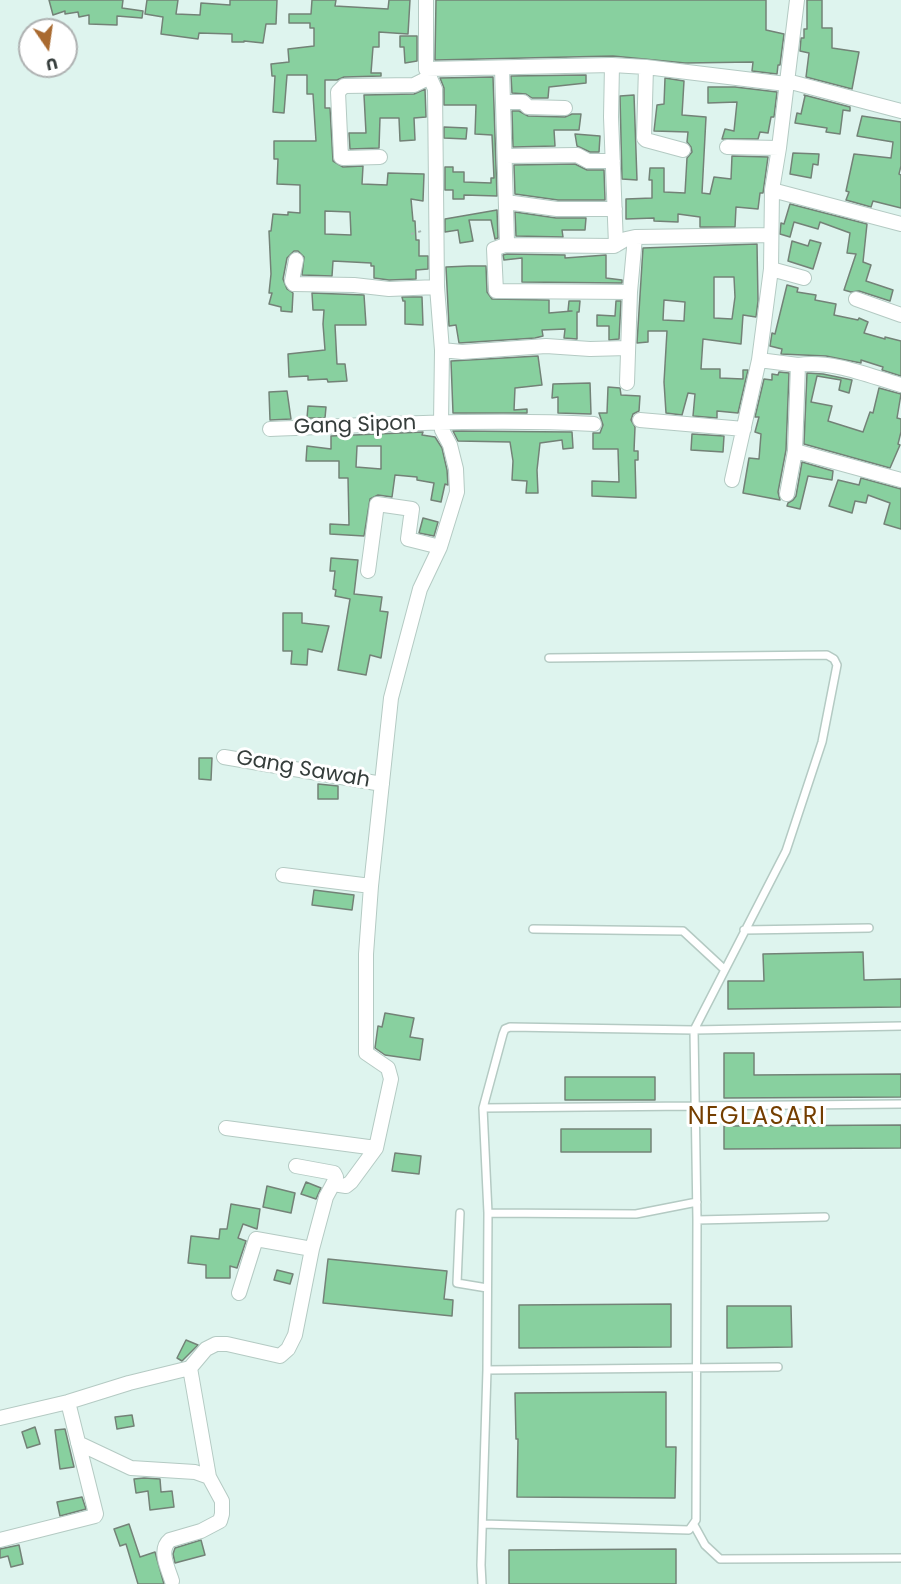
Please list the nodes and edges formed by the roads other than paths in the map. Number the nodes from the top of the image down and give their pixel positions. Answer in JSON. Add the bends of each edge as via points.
{"nodes":[{"id":1,"x":426,"y":0,"type":"edge"},
{"id":2,"x":797,"y":0,"type":"edge"},
{"id":3,"x":612,"y":65,"type":"junction"},
{"id":4,"x":646,"y":67,"type":"junction"},
{"id":5,"x":502,"y":68,"type":"junction"},
{"id":6,"x":428,"y":73,"type":"junction"},
{"id":7,"x":787,"y":83,"type":"junction"},
{"id":8,"x":504,"y":102,"type":"junction"},
{"id":9,"x":565,"y":108,"type":"dead end"},
{"id":10,"x":901,"y":111,"type":"edge"},
{"id":11,"x":728,"y":147,"type":"dead end"},
{"id":12,"x":780,"y":148,"type":"junction"},
{"id":13,"x":683,"y":150,"type":"dead end"},
{"id":14,"x":505,"y":156,"type":"junction"},
{"id":15,"x":380,"y":157,"type":"dead end"},
{"id":16,"x":613,"y":161,"type":"junction"},
{"id":17,"x":772,"y":190,"type":"junction"},
{"id":18,"x":506,"y":202,"type":"junction"},
{"id":19,"x":615,"y":209,"type":"junction"},
{"id":20,"x":901,"y":224,"type":"edge"},
{"id":21,"x":771,"y":235,"type":"junction"},
{"id":22,"x":635,"y":237,"type":"junction"},
{"id":23,"x":505,"y":245,"type":"junction"},
{"id":24,"x":616,"y":245,"type":"junction"},
{"id":25,"x":296,"y":260,"type":"dead end"},
{"id":26,"x":771,"y":269,"type":"junction"},
{"id":27,"x":804,"y":278,"type":"dead end"},
{"id":28,"x":437,"y":287,"type":"junction"},
{"id":29,"x":630,"y":292,"type":"junction"},
{"id":30,"x":856,"y":299,"type":"dead end"},
{"id":31,"x":901,"y":315,"type":"edge"},
{"id":32,"x":628,"y":348,"type":"junction"},
{"id":33,"x":442,"y":350,"type":"junction"},
{"id":34,"x":759,"y":360,"type":"junction"},
{"id":35,"x":798,"y":365,"type":"junction"},
{"id":36,"x":627,"y":383,"type":"dead end"},
{"id":37,"x":901,"y":385,"type":"edge"},
{"id":38,"x":640,"y":420,"type":"dead end"},
{"id":39,"x":441,"y":423,"type":"junction"},
{"id":40,"x":594,"y":424,"type":"dead end"},
{"id":41,"x":270,"y":429,"type":"dead end"},
{"id":42,"x":744,"y":429,"type":"junction"},
{"id":43,"x":795,"y":451,"type":"junction"},
{"id":44,"x":732,"y":480,"type":"dead end"},
{"id":45,"x":901,"y":480,"type":"edge"},
{"id":46,"x":787,"y":494,"type":"dead end"},
{"id":47,"x":440,"y":547,"type":"junction"},
{"id":48,"x":368,"y":571,"type":"dead end"},
{"id":49,"x":549,"y":658,"type":"dead end"},
{"id":50,"x":224,"y":757,"type":"dead end"},
{"id":51,"x":382,"y":784,"type":"junction"},
{"id":52,"x":283,"y":875,"type":"dead end"},
{"id":53,"x":371,"y":886,"type":"junction"},
{"id":54,"x":869,"y":928,"type":"dead end"},
{"id":55,"x":533,"y":929,"type":"dead end"},
{"id":56,"x":744,"y":930,"type":"junction"},
{"id":57,"x":724,"y":969,"type":"junction"},
{"id":58,"x":901,"y":1026,"type":"edge"},
{"id":59,"x":694,"y":1030,"type":"junction"},
{"id":60,"x":901,"y":1104,"type":"edge"},
{"id":61,"x":696,"y":1106,"type":"junction"},
{"id":62,"x":483,"y":1108,"type":"junction"},
{"id":63,"x":226,"y":1128,"type":"dead end"},
{"id":64,"x":376,"y":1148,"type":"junction"},
{"id":65,"x":296,"y":1166,"type":"dead end"},
{"id":66,"x":333,"y":1184,"type":"junction"},
{"id":67,"x":697,"y":1202,"type":"junction"},
{"id":68,"x":460,"y":1213,"type":"dead end"},
{"id":69,"x":488,"y":1213,"type":"junction"},
{"id":70,"x":825,"y":1217,"type":"dead end"},
{"id":71,"x":697,"y":1220,"type":"junction"},
{"id":72,"x":312,"y":1249,"type":"junction"},
{"id":73,"x":487,"y":1288,"type":"junction"},
{"id":74,"x":239,"y":1293,"type":"dead end"},
{"id":75,"x":697,"y":1367,"type":"junction"},
{"id":76,"x":778,"y":1367,"type":"dead end"},
{"id":77,"x":190,"y":1368,"type":"junction"},
{"id":78,"x":487,"y":1370,"type":"junction"},
{"id":79,"x":68,"y":1402,"type":"junction"},
{"id":80,"x":0,"y":1418,"type":"edge"},
{"id":81,"x":78,"y":1443,"type":"junction"},
{"id":82,"x":209,"y":1477,"type":"junction"},
{"id":83,"x":483,"y":1524,"type":"junction"},
{"id":84,"x":694,"y":1525,"type":"junction"},
{"id":85,"x":0,"y":1540,"type":"edge"},
{"id":86,"x":901,"y":1558,"type":"edge"},
{"id":87,"x":172,"y":1581,"type":"dead end"},
{"id":88,"x":482,"y":1584,"type":"edge"}],
"edges":[{"from":1,"to":6,"type":"street"},
{"from":2,"to":7,"type":"street"},
{"from":3,"to":4,"type":"street"},
{"from":3,"to":5,"type":"street"},
{"from":3,"to":16,"type":"street"},
{"from":4,"to":7,"type":"street"},
{"from":4,"to":13,"type":"street","via":[[644,138]]},
{"from":5,"to":6,"type":"street"},
{"from":5,"to":8,"type":"street"},
{"from":6,"to":15,"type":"street","via":[[414,85],[345,86],[338,92],[341,156]]},
{"from":6,"to":28,"type":"street","via":[[435,89]]},
{"from":7,"to":10,"type":"street"},
{"from":7,"to":12,"type":"street"},
{"from":8,"to":9,"type":"street"},
{"from":8,"to":14,"type":"street"},
{"from":11,"to":12,"type":"street"},
{"from":12,"to":17,"type":"street"},
{"from":14,"to":16,"type":"street","via":[[576,155],[588,161]]},
{"from":14,"to":18,"type":"street"},
{"from":16,"to":19,"type":"street"},
{"from":17,"to":20,"type":"street"},
{"from":17,"to":21,"type":"street"},
{"from":18,"to":19,"type":"street","via":[[557,209]]},
{"from":18,"to":23,"type":"street"},
{"from":19,"to":24,"type":"street"},
{"from":21,"to":22,"type":"street"},
{"from":21,"to":26,"type":"street"},
{"from":22,"to":24,"type":"street"},
{"from":22,"to":29,"type":"street"},
{"from":23,"to":24,"type":"street"},
{"from":23,"to":29,"type":"street","via":[[494,249],[498,292]]},
{"from":25,"to":28,"type":"street","via":[[294,284],[389,289]]},
{"from":26,"to":27,"type":"street"},
{"from":26,"to":34,"type":"street"},
{"from":28,"to":33,"type":"street"},
{"from":29,"to":32,"type":"street"},
{"from":30,"to":31,"type":"street"},
{"from":32,"to":33,"type":"street"},
{"from":32,"to":36,"type":"street"},
{"from":33,"to":39,"type":"street"},
{"from":34,"to":35,"type":"street"},
{"from":34,"to":42,"type":"street"},
{"from":35,"to":37,"type":"street","via":[[811,363],[846,369]]},
{"from":35,"to":43,"type":"street"},
{"from":38,"to":42,"type":"street"},
{"from":39,"to":40,"type":"street","name":"Gang Sipon"},
{"from":39,"to":41,"type":"street","name":"Gang Sipon"},
{"from":39,"to":47,"type":"street","via":[[456,469],[457,492]]},
{"from":42,"to":44,"type":"street"},
{"from":43,"to":45,"type":"street"},
{"from":43,"to":46,"type":"street"},
{"from":47,"to":48,"type":"street","via":[[408,539],[412,509],[377,504]]},
{"from":47,"to":51,"type":"street","via":[[420,589],[391,698]]},
{"from":49,"to":56,"type":"lane","via":[[827,655],[834,659],[837,665],[822,742],[786,851]]},
{"from":50,"to":51,"type":"street","name":"Gang Sawah"},
{"from":51,"to":53,"type":"street"},
{"from":52,"to":53,"type":"street"},
{"from":53,"to":64,"type":"street","via":[[366,1053],[388,1068],[392,1079]]},
{"from":54,"to":56,"type":"lane"},
{"from":55,"to":57,"type":"lane","via":[[683,930]]},
{"from":56,"to":57,"type":"lane"},
{"from":57,"to":59,"type":"lane"},
{"from":58,"to":59,"type":"lane"},
{"from":59,"to":61,"type":"lane"},
{"from":59,"to":62,"type":"lane","via":[[510,1027],[503,1034]]},
{"from":60,"to":61,"type":"lane"},
{"from":61,"to":62,"type":"lane"},
{"from":61,"to":67,"type":"lane"},
{"from":62,"to":69,"type":"lane"},
{"from":63,"to":64,"type":"street"},
{"from":64,"to":66,"type":"street","via":[[351,1182],[346,1186]]},
{"from":65,"to":66,"type":"street","via":[[334,1173]]},
{"from":66,"to":72,"type":"street"},
{"from":67,"to":69,"type":"lane","via":[[636,1214]]},
{"from":67,"to":71,"type":"lane"},
{"from":68,"to":73,"type":"lane","via":[[457,1283]]},
{"from":69,"to":73,"type":"lane"},
{"from":70,"to":71,"type":"lane"},
{"from":71,"to":75,"type":"lane"},
{"from":72,"to":74,"type":"street","via":[[256,1239]]},
{"from":72,"to":77,"type":"street","via":[[295,1335],[288,1349],[280,1356],[216,1344],[206,1349]]},
{"from":73,"to":78,"type":"lane"},
{"from":75,"to":76,"type":"lane"},
{"from":75,"to":78,"type":"lane"},
{"from":75,"to":84,"type":"lane"},
{"from":77,"to":79,"type":"street"},
{"from":77,"to":82,"type":"street"},
{"from":78,"to":83,"type":"lane"},
{"from":79,"to":80,"type":"street"},
{"from":79,"to":81,"type":"street"},
{"from":81,"to":82,"type":"street","via":[[131,1468],[195,1472]]},
{"from":81,"to":85,"type":"street","via":[[95,1516]]},
{"from":82,"to":87,"type":"street","via":[[222,1501],[220,1521],[166,1543],[164,1554]]},
{"from":83,"to":84,"type":"lane","via":[[689,1530]]},
{"from":83,"to":88,"type":"lane"},
{"from":84,"to":86,"type":"lane","via":[[705,1545],[720,1559]]}]}
